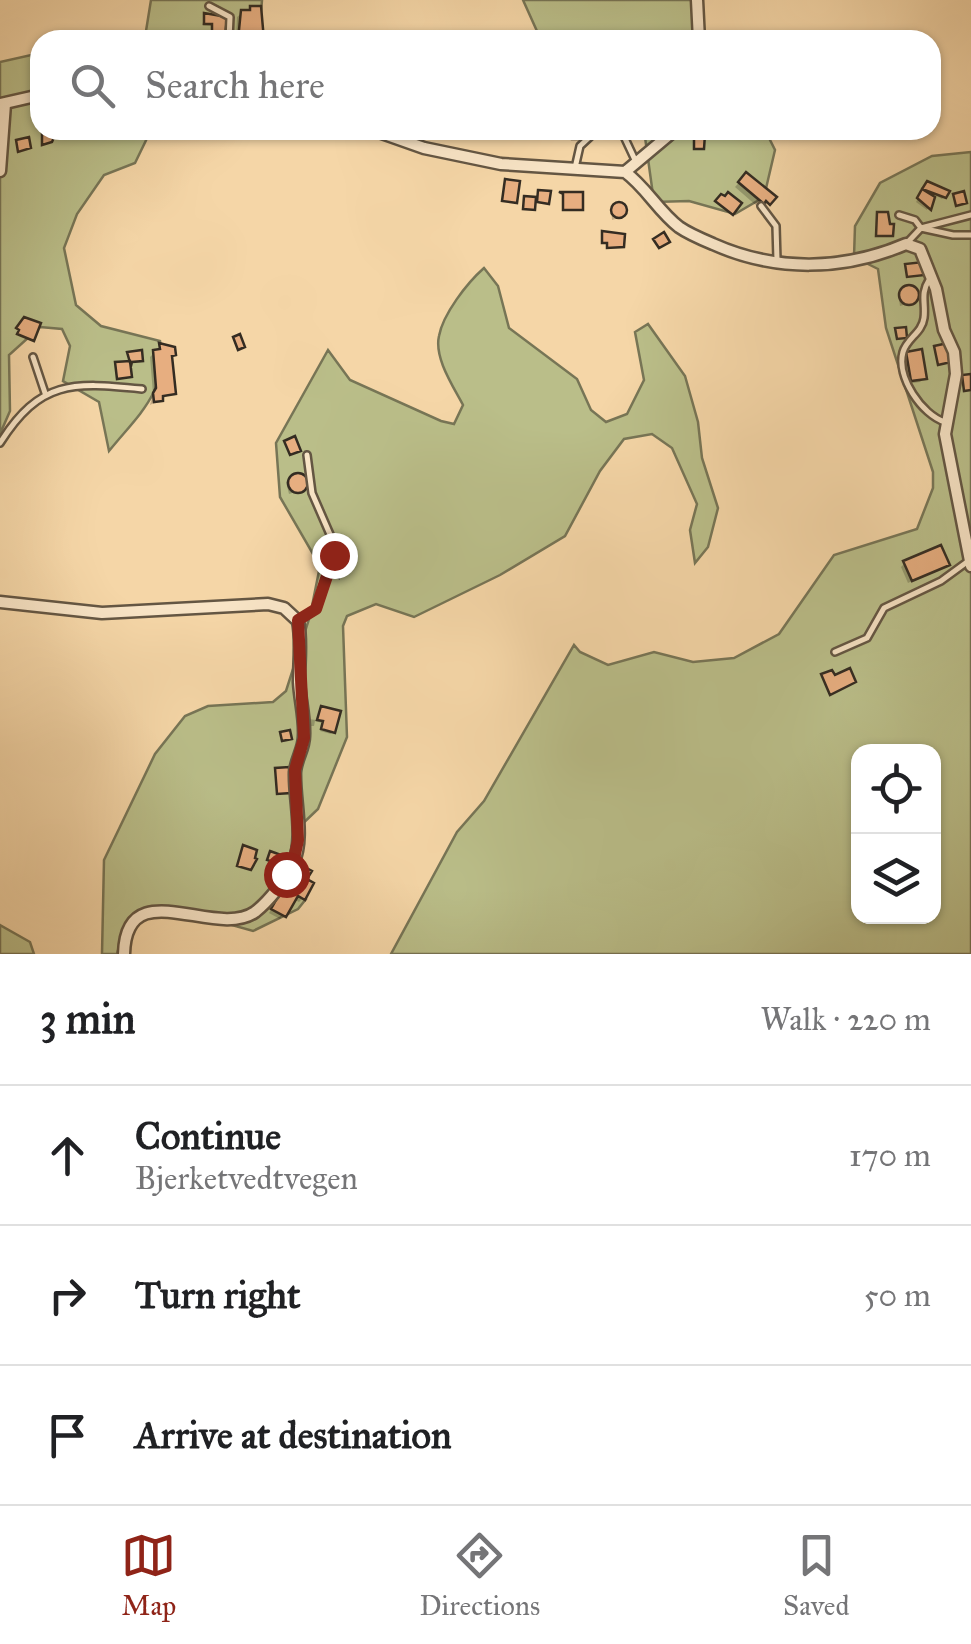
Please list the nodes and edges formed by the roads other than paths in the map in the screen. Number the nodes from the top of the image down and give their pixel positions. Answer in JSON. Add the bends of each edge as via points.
{"nodes":[{"id":1,"x":698,"y":0,"type":"edge"},
{"id":2,"x":209,"y":6,"type":"dead end"},
{"id":3,"x":230,"y":30,"type":"edge"},
{"id":4,"x":699,"y":30,"type":"edge"},
{"id":5,"x":30,"y":97,"type":"edge"},
{"id":6,"x":2,"y":104,"type":"edge"},
{"id":7,"x":406,"y":140,"type":"edge"},
{"id":8,"x":587,"y":140,"type":"edge"},
{"id":9,"x":626,"y":140,"type":"edge"},
{"id":10,"x":663,"y":140,"type":"edge"},
{"id":11,"x":636,"y":162,"type":"junction"},
{"id":12,"x":575,"y":169,"type":"junction"},
{"id":13,"x":0,"y":172,"type":"edge"},
{"id":14,"x":625,"y":172,"type":"junction"},
{"id":15,"x":761,"y":206,"type":"dead end"},
{"id":16,"x":899,"y":215,"type":"dead end"},
{"id":17,"x":971,"y":215,"type":"edge"},
{"id":18,"x":922,"y":228,"type":"junction"},
{"id":19,"x":971,"y":234,"type":"edge"},
{"id":20,"x":906,"y":244,"type":"junction"},
{"id":21,"x":777,"y":263,"type":"junction"},
{"id":22,"x":931,"y":278,"type":"junction"},
{"id":23,"x":33,"y":357,"type":"dead end"},
{"id":24,"x":142,"y":389,"type":"dead end"},
{"id":25,"x":45,"y":394,"type":"junction"},
{"id":26,"x":946,"y":422,"type":"junction"},
{"id":27,"x":0,"y":443,"type":"edge"},
{"id":28,"x":308,"y":455,"type":"dead end"},
{"id":29,"x":970,"y":563,"type":"edge"},
{"id":30,"x":0,"y":602,"type":"edge"},
{"id":31,"x":298,"y":620,"type":"junction"},
{"id":32,"x":835,"y":652,"type":"dead end"},
{"id":33,"x":124,"y":954,"type":"edge"}],
"edges":[{"from":1,"to":4,"type":"street"},
{"from":2,"to":3,"type":"lane","via":[[230,17]]},
{"from":5,"to":6,"type":"street"},
{"from":6,"to":13,"type":"street"},
{"from":7,"to":12,"type":"street","via":[[460,156]]},
{"from":8,"to":12,"type":"lane"},
{"from":9,"to":11,"type":"lane"},
{"from":10,"to":11,"type":"street"},
{"from":11,"to":14,"type":"street"},
{"from":12,"to":14,"type":"street"},
{"from":14,"to":21,"type":"street","via":[[686,232],[737,255]]},
{"from":15,"to":21,"type":"lane","via":[[776,226]]},
{"from":16,"to":18,"type":"lane"},
{"from":17,"to":18,"type":"lane"},
{"from":18,"to":19,"type":"lane"},
{"from":18,"to":20,"type":"lane"},
{"from":20,"to":21,"type":"street","via":[[851,261]]},
{"from":20,"to":22,"type":"street","via":[[920,249]]},
{"from":22,"to":26,"type":"street","via":[[954,352]]},
{"from":22,"to":26,"type":"lane","via":[[922,293],[920,332],[906,346],[903,363],[906,381],[932,418]]},
{"from":23,"to":25,"type":"lane"},
{"from":24,"to":25,"type":"lane"},
{"from":25,"to":27,"type":"lane","via":[[25,407]]},
{"from":26,"to":29,"type":"street"},
{"from":28,"to":31,"type":"lane","via":[[312,493],[334,555],[316,609]]},
{"from":29,"to":32,"type":"lane","via":[[884,608],[867,638]]},
{"from":30,"to":31,"type":"street","via":[[102,613],[268,604]]},
{"from":31,"to":33,"type":"street","via":[[304,738],[295,770],[293,864],[248,916],[222,921],[145,913],[126,935]]}]}
